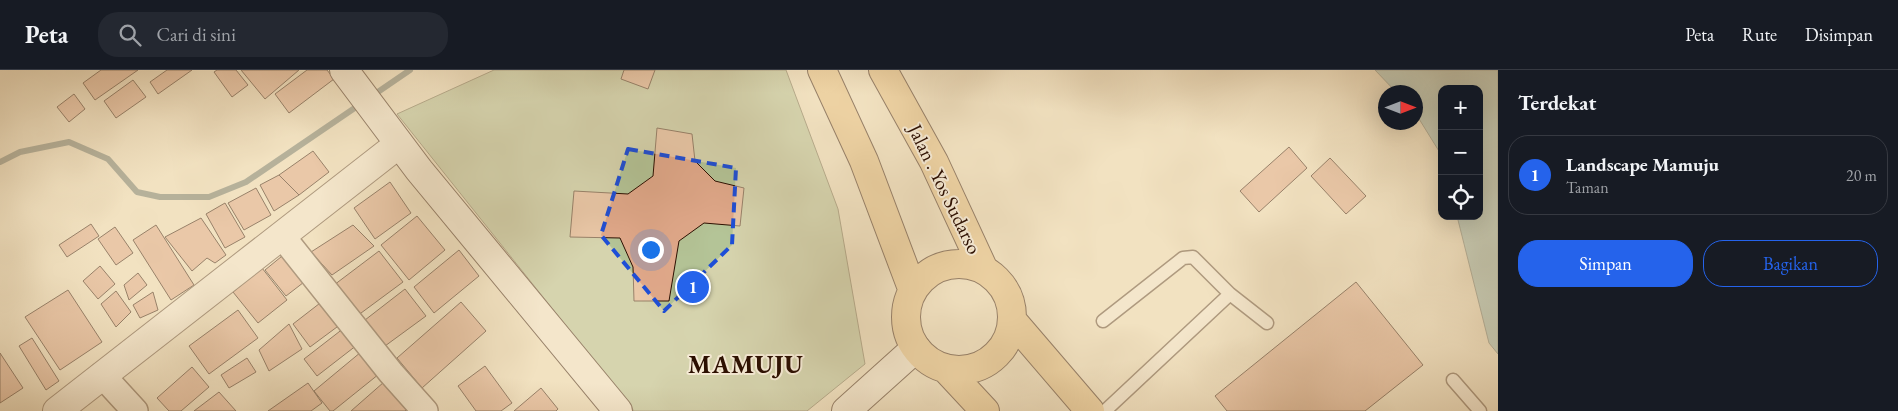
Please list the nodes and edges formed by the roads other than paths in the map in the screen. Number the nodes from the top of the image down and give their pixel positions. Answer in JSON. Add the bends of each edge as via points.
{"nodes":[{"id":1,"x":822,"y":70,"type":"edge"},
{"id":2,"x":885,"y":70,"type":"edge"},
{"id":3,"x":347,"y":74,"type":"edge"},
{"id":4,"x":393,"y":136,"type":"junction"},
{"id":5,"x":282,"y":236,"type":"junction"},
{"id":6,"x":984,"y":270,"type":"junction"},
{"id":7,"x":914,"y":291,"type":"junction"},
{"id":8,"x":1230,"y":294,"type":"junction"},
{"id":9,"x":1012,"y":320,"type":"junction"},
{"id":10,"x":1103,"y":321,"type":"dead end"},
{"id":11,"x":1267,"y":323,"type":"dead end"},
{"id":12,"x":916,"y":348,"type":"junction"},
{"id":13,"x":945,"y":368,"type":"junction"},
{"id":14,"x":102,"y":375,"type":"junction"},
{"id":15,"x":1454,"y":380,"type":"dead end"},
{"id":16,"x":57,"y":411,"type":"edge"},
{"id":17,"x":135,"y":411,"type":"edge"},
{"id":18,"x":424,"y":411,"type":"edge"},
{"id":19,"x":618,"y":411,"type":"edge"},
{"id":20,"x":846,"y":411,"type":"edge"},
{"id":21,"x":985,"y":411,"type":"edge"},
{"id":22,"x":1090,"y":411,"type":"edge"},
{"id":23,"x":1105,"y":411,"type":"edge"},
{"id":24,"x":1480,"y":411,"type":"edge"}],
"edges":[{"from":1,"to":7,"type":"highway","via":[[853,136]]},
{"from":2,"to":6,"type":"highway","name":"Jalan . Yos Sudarso","via":[[934,162]]},
{"from":3,"to":4,"type":"main road"},
{"from":4,"to":5,"type":"main road"},
{"from":4,"to":19,"type":"main road"},
{"from":5,"to":14,"type":"main road"},
{"from":5,"to":18,"type":"street"},
{"from":6,"to":7,"type":"highway","via":[[966,264],[946,266],[930,274]]},
{"from":6,"to":9,"type":"highway","via":[[998,281],[1008,296]]},
{"from":7,"to":12,"type":"highway","via":[[907,320]]},
{"from":8,"to":10,"type":"lane","via":[[1198,261],[1188,256]]},
{"from":8,"to":11,"type":"lane"},
{"from":8,"to":23,"type":"lane"},
{"from":9,"to":13,"type":"highway","via":[[1006,342],[990,360],[969,370]]},
{"from":9,"to":22,"type":"highway"},
{"from":12,"to":13,"type":"highway"},
{"from":12,"to":20,"type":"main road"},
{"from":13,"to":21,"type":"highway"},
{"from":14,"to":16,"type":"main road"},
{"from":14,"to":17,"type":"street"},
{"from":15,"to":24,"type":"lane"}]}
